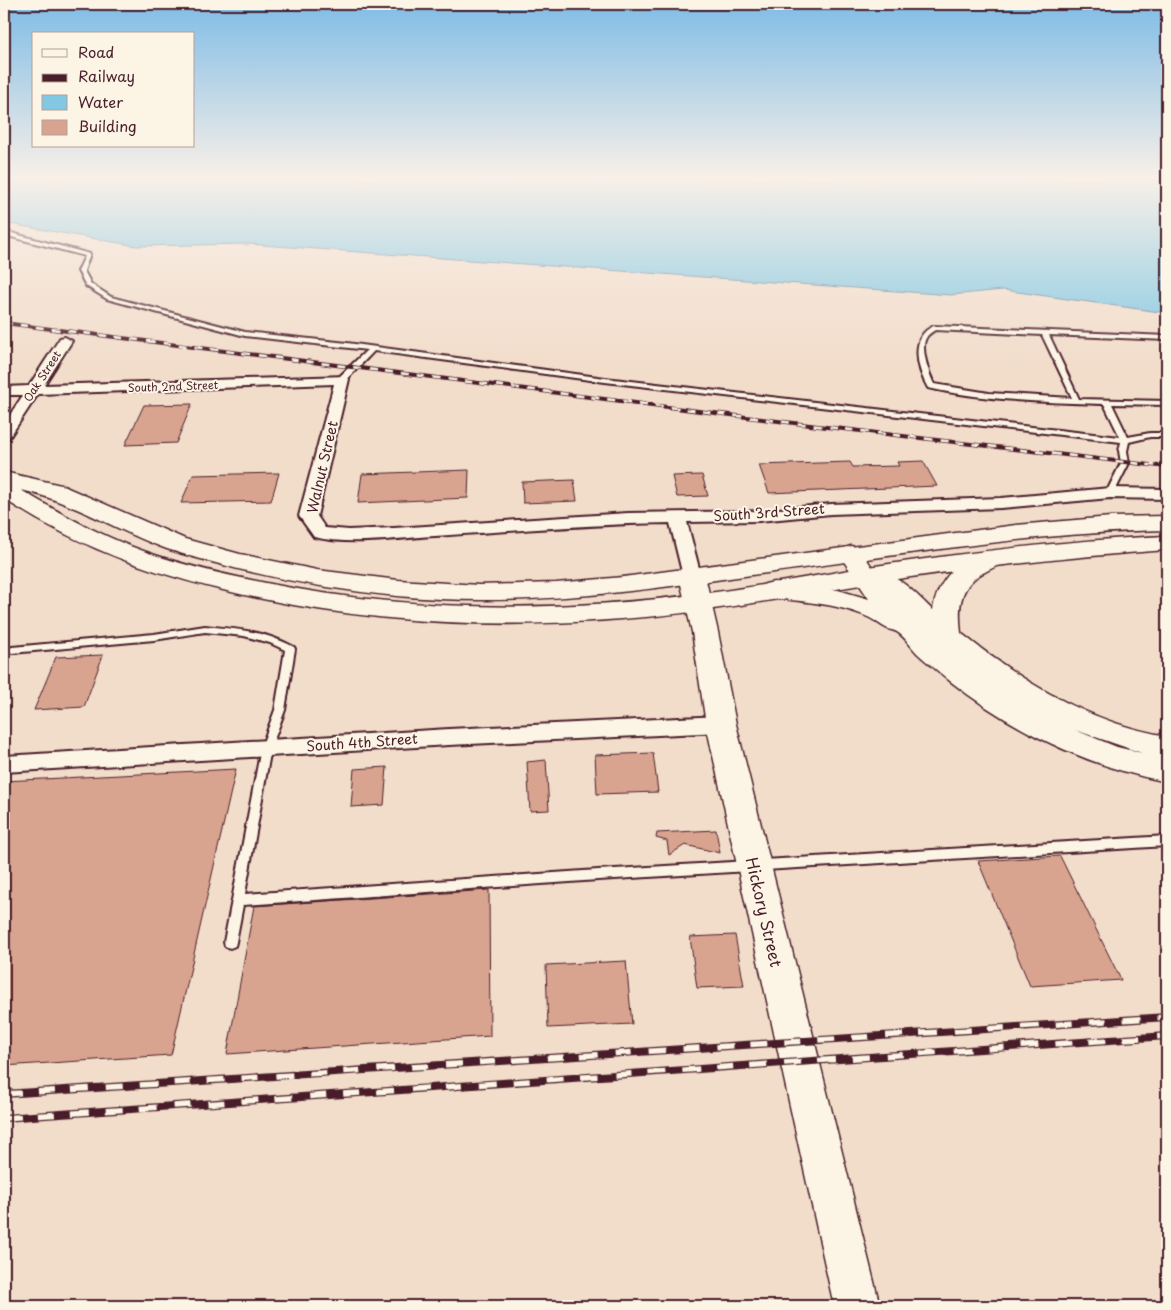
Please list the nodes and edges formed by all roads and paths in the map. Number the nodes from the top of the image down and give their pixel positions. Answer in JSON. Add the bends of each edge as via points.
{"nodes":[{"id":1,"x":29,"y":240,"type":"edge"},
{"id":2,"x":1045,"y":334,"type":"junction"},
{"id":3,"x":1167,"y":338,"type":"edge"},
{"id":4,"x":65,"y":341,"type":"dead end"},
{"id":5,"x":371,"y":350,"type":"junction"},
{"id":6,"x":342,"y":379,"type":"junction"},
{"id":7,"x":32,"y":391,"type":"junction"},
{"id":8,"x":4,"y":392,"type":"edge"},
{"id":9,"x":1076,"y":400,"type":"junction"},
{"id":10,"x":1107,"y":401,"type":"junction"},
{"id":11,"x":1167,"y":403,"type":"edge"},
{"id":12,"x":4,"y":435,"type":"edge"},
{"id":13,"x":1167,"y":435,"type":"edge"},
{"id":14,"x":1124,"y":440,"type":"junction"},
{"id":15,"x":4,"y":479,"type":"edge"},
{"id":16,"x":4,"y":489,"type":"edge"},
{"id":17,"x":1110,"y":494,"type":"junction"},
{"id":18,"x":1167,"y":494,"type":"edge"},
{"id":19,"x":677,"y":517,"type":"junction"},
{"id":20,"x":1167,"y":523,"type":"edge"},
{"id":21,"x":370,"y":534,"type":"joint"},
{"id":22,"x":1167,"y":543,"type":"edge"},
{"id":23,"x":992,"y":559,"type":"junction"},
{"id":24,"x":864,"y":568,"type":"junction"},
{"id":25,"x":695,"y":589,"type":"junction"},
{"id":26,"x":774,"y":590,"type":"junction"},
{"id":27,"x":906,"y":628,"type":"junction"},
{"id":28,"x":948,"y":636,"type":"junction"},
{"id":29,"x":12,"y":650,"type":"dead end"},
{"id":30,"x":721,"y":724,"type":"junction"},
{"id":31,"x":1167,"y":747,"type":"edge"},
{"id":32,"x":266,"y":748,"type":"junction"},
{"id":33,"x":4,"y":764,"type":"edge"},
{"id":34,"x":1167,"y":770,"type":"edge"},
{"id":35,"x":1167,"y":841,"type":"edge"},
{"id":36,"x":754,"y":865,"type":"junction"},
{"id":37,"x":239,"y":900,"type":"junction"},
{"id":38,"x":230,"y":942,"type":"dead end"},
{"id":39,"x":857,"y":1306,"type":"edge"}],
"edges":[{"from":1,"to":5,"type":"lane","via":[[88,255],[81,271],[88,285],[109,298],[244,334]]},
{"from":2,"to":3,"type":"lane"},
{"from":2,"to":9,"type":"lane"},
{"from":2,"to":9,"type":"lane","via":[[934,328],[922,336],[920,349],[927,380],[931,386],[954,391]]},
{"from":4,"to":7,"type":"street","name":"Oak Street"},
{"from":5,"to":6,"type":"lane"},
{"from":5,"to":14,"type":"lane"},
{"from":6,"to":7,"type":"street","name":"South 2nd Street"},
{"from":6,"to":21,"type":"street","name":"Walnut Street","via":[[308,516],[320,533]]},
{"from":7,"to":8,"type":"street","name":"South 2nd Street"},
{"from":7,"to":12,"type":"street","name":"Oak Street"},
{"from":9,"to":10,"type":"lane"},
{"from":10,"to":11,"type":"lane"},
{"from":10,"to":14,"type":"lane"},
{"from":13,"to":14,"type":"lane"},
{"from":14,"to":17,"type":"lane","via":[[1124,463]]},
{"from":15,"to":25,"type":"main road","via":[[53,490],[176,544],[238,562],[317,578],[479,593],[623,585]]},
{"from":16,"to":25,"type":"main road","via":[[119,551],[186,574],[340,606],[440,614],[547,614]]},
{"from":17,"to":18,"type":"street","name":"South 3rd Street"},
{"from":17,"to":19,"type":"street","name":"South 3rd Street","via":[[759,516]]},
{"from":19,"to":21,"type":"street","name":"South 3rd Street","via":[[541,522]]},
{"from":19,"to":25,"type":"street","name":"Hickory Street"},
{"from":20,"to":24,"type":"main road","via":[[1016,532]]},
{"from":22,"to":23,"type":"main road"},
{"from":23,"to":24,"type":"main road"},
{"from":23,"to":28,"type":"main road","via":[[964,573],[951,589],[945,611]]},
{"from":24,"to":25,"type":"main road"},
{"from":24,"to":26,"type":"main road"},
{"from":24,"to":27,"type":"main road"},
{"from":24,"to":28,"type":"main road"},
{"from":25,"to":26,"type":"main road"},
{"from":25,"to":30,"type":"main road","name":"Hickory Street"},
{"from":26,"to":27,"type":"main road","via":[[838,598],[879,612]]},
{"from":27,"to":34,"type":"main road","via":[[983,692],[1042,727],[1102,754]]},
{"from":28,"to":31,"type":"main road","via":[[1024,693],[1081,721],[1148,744]]},
{"from":29,"to":32,"type":"lane","via":[[205,629],[273,640],[290,649],[280,710]]},
{"from":30,"to":32,"type":"street","name":"South 4th Street"},
{"from":30,"to":36,"type":"main road","name":"Hickory Street"},
{"from":32,"to":33,"type":"street","name":"South 4th Street"},
{"from":32,"to":37,"type":"lane"},
{"from":35,"to":36,"type":"lane"},
{"from":36,"to":37,"type":"lane"},
{"from":36,"to":39,"type":"main road","name":"Hickory Street"},
{"from":37,"to":38,"type":"lane"}]}
